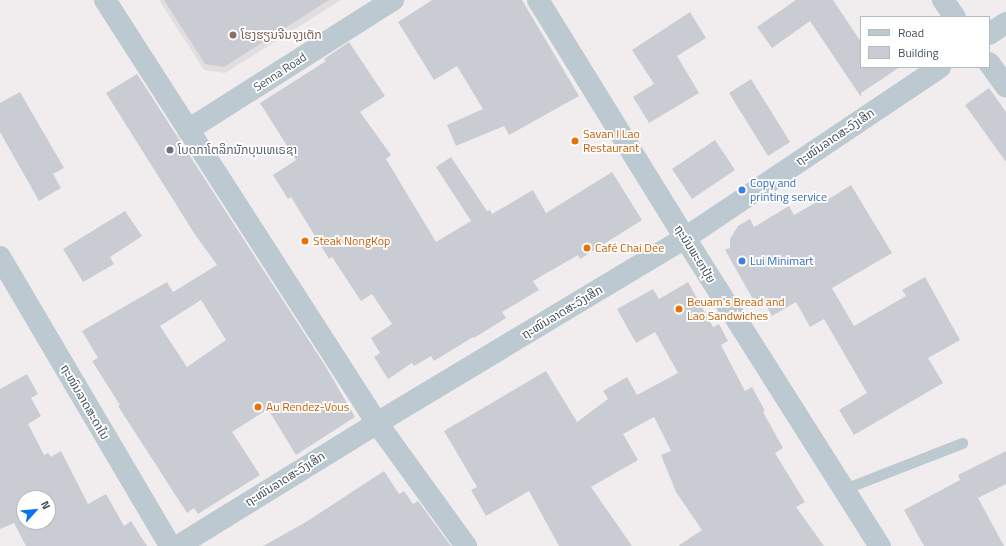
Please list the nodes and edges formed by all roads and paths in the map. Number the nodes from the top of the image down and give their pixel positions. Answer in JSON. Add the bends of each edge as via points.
{"nodes":[{"id":1,"x":105,"y":0,"type":"edge"},
{"id":2,"x":393,"y":0,"type":"edge"},
{"id":3,"x":538,"y":0,"type":"edge"},
{"id":4,"x":943,"y":0,"type":"edge"},
{"id":5,"x":955,"y":16,"type":"edge"},
{"id":6,"x":1006,"y":23,"type":"edge"},
{"id":7,"x":990,"y":33,"type":"edge"},
{"id":8,"x":990,"y":64,"type":"edge"},
{"id":9,"x":939,"y":68,"type":"edge"},
{"id":10,"x":1006,"y":86,"type":"edge"},
{"id":11,"x":188,"y":130,"type":"junction"},
{"id":12,"x":685,"y":238,"type":"junction"},
{"id":13,"x":2,"y":265,"type":"edge"},
{"id":14,"x":377,"y":423,"type":"junction"},
{"id":15,"x":962,"y":443,"type":"dead end"},
{"id":16,"x":844,"y":489,"type":"junction"},
{"id":17,"x":170,"y":546,"type":"edge"},
{"id":18,"x":178,"y":546,"type":"edge"},
{"id":19,"x":466,"y":546,"type":"edge"},
{"id":20,"x":880,"y":546,"type":"edge"}],
"edges":[{"from":1,"to":11,"type":"street"},
{"from":2,"to":11,"type":"street","name":"Senna Road"},
{"from":3,"to":12,"type":"street","name":"ຖະນົນພະຍາປຸ້ຍ"},
{"from":4,"to":5,"type":"street"},
{"from":6,"to":7,"type":"street"},
{"from":8,"to":10,"type":"street"},
{"from":9,"to":12,"type":"street","name":"ຖະໜົນລາດສະວົງເສິກ"},
{"from":11,"to":14,"type":"street"},
{"from":12,"to":14,"type":"street","name":"ຖະໜົນລາດສະວົງເສິກ"},
{"from":12,"to":16,"type":"street","name":"ຖະນົນພະຍາປຸ້ຍ"},
{"from":13,"to":17,"type":"street","name":"ຖະໜົນລາດສະດາໄນ"},
{"from":14,"to":18,"type":"street","name":"ຖະໜົນລາດສະວົງເສິກ"},
{"from":14,"to":19,"type":"street"},
{"from":15,"to":16,"type":"lane"},
{"from":16,"to":20,"type":"street","name":"ຖະນົນພະຍາປຸ້ຍ"}]}
